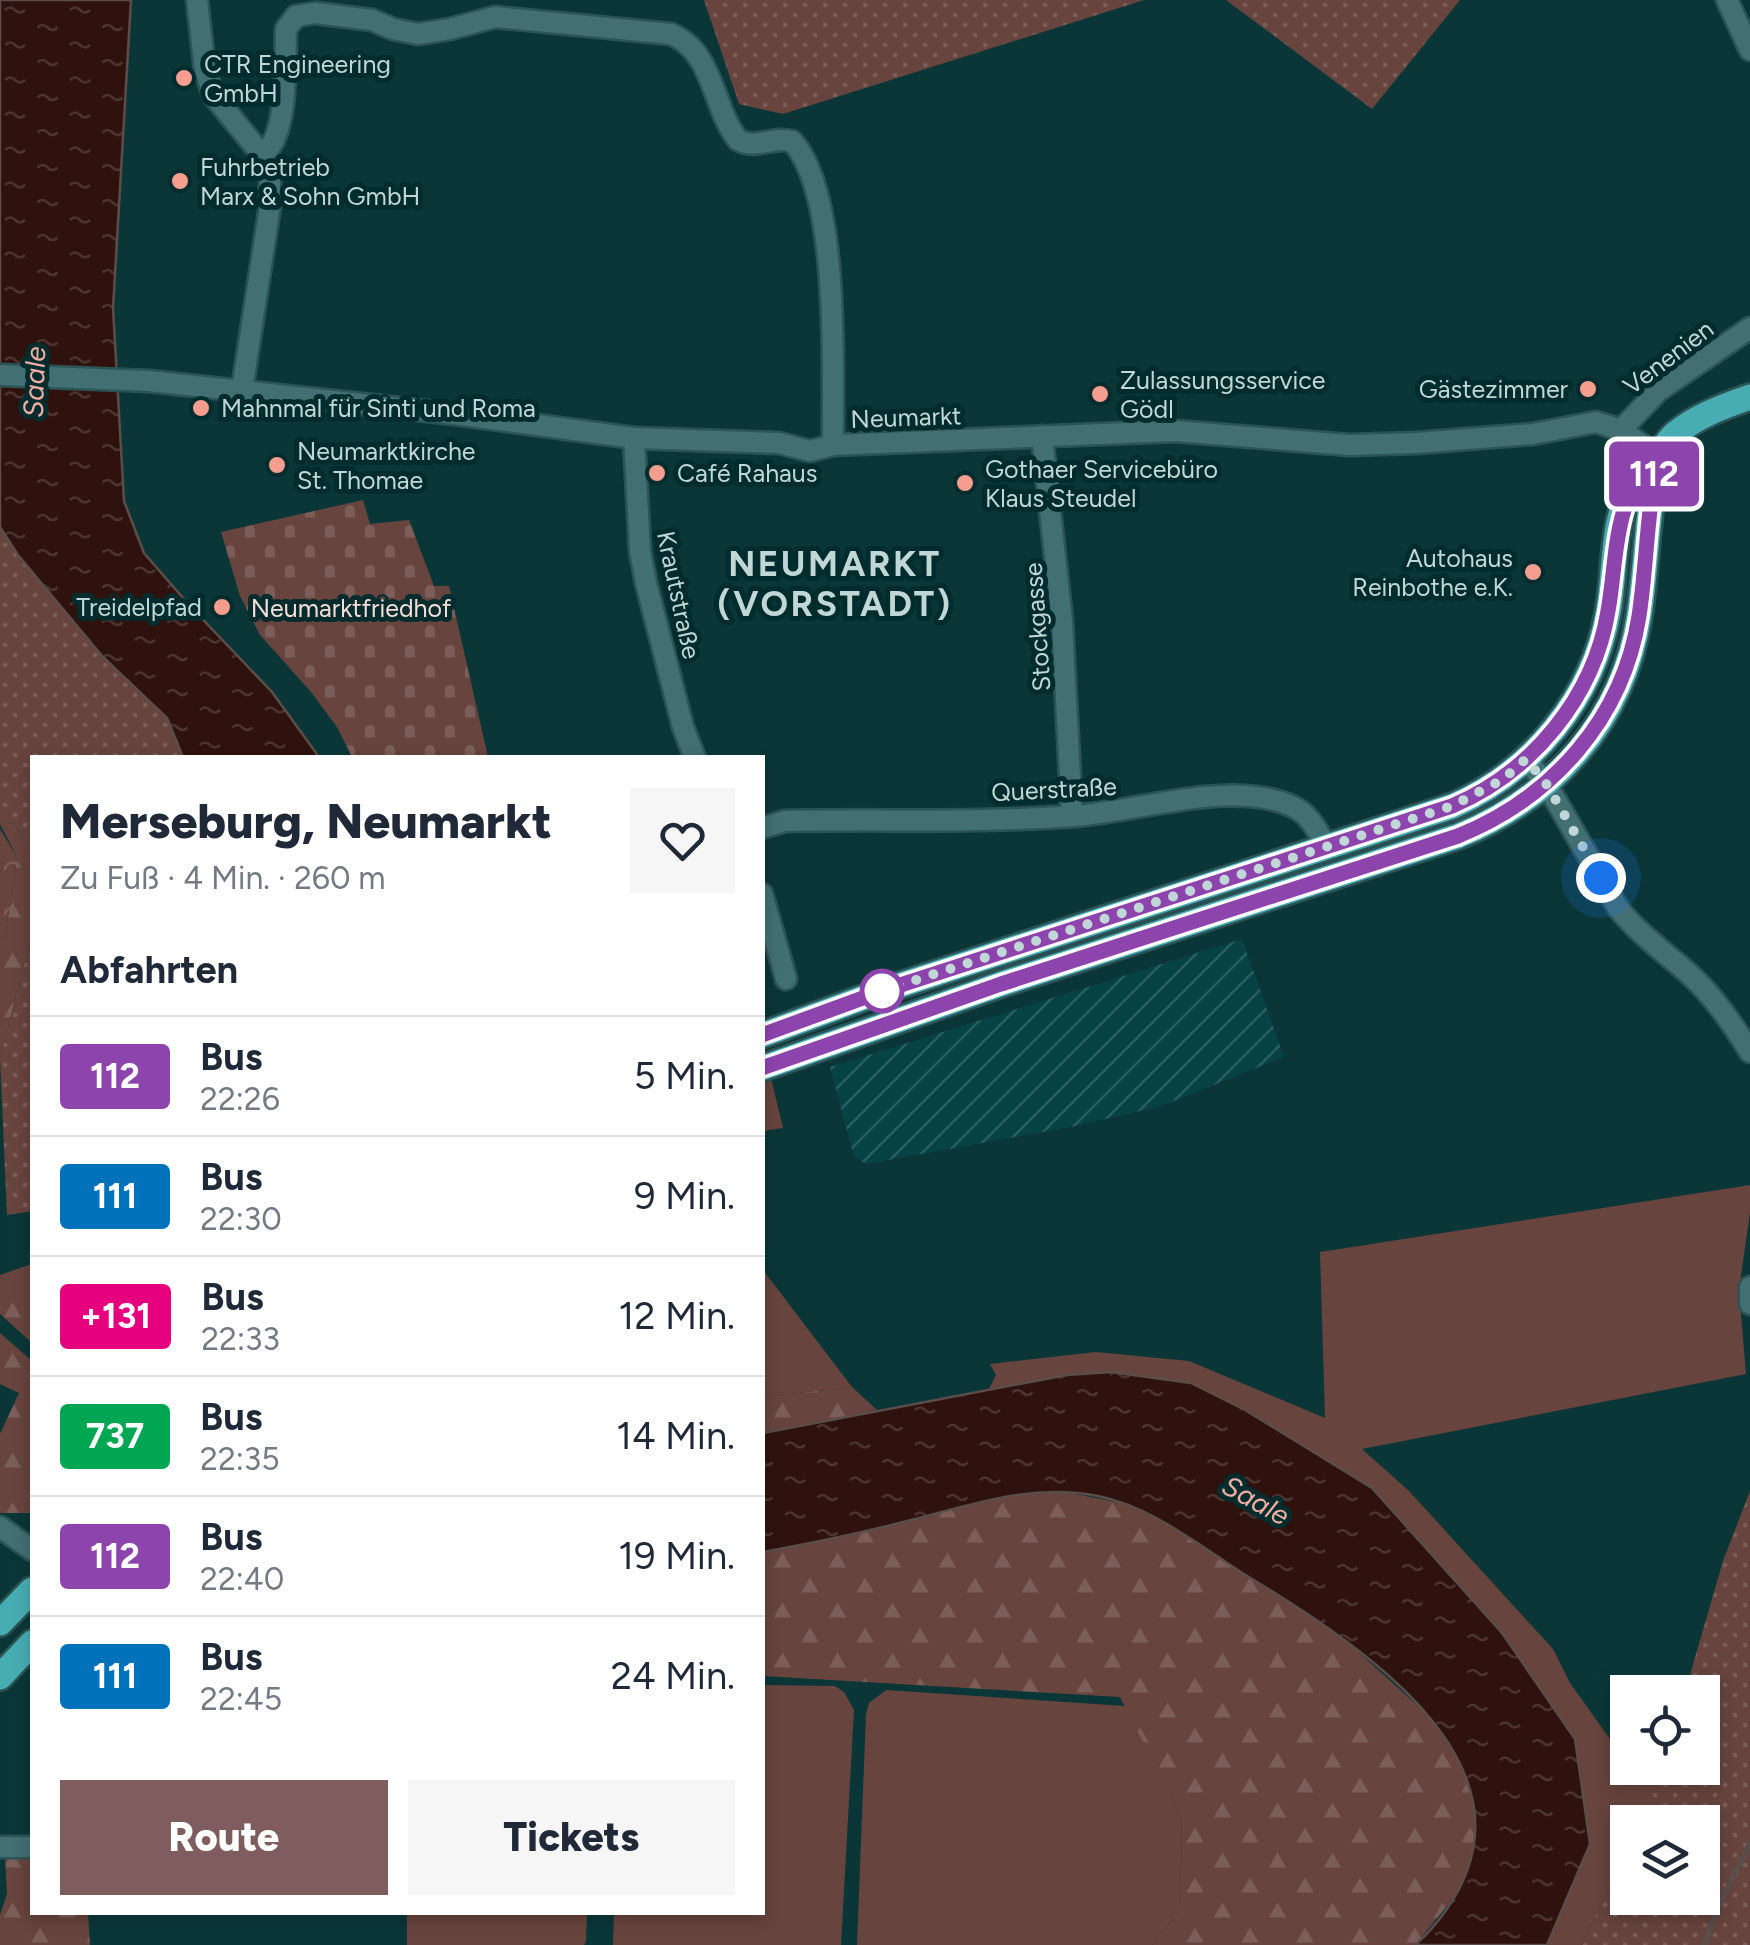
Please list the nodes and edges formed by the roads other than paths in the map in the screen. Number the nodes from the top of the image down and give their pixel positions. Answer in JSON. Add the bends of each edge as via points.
{"nodes":[{"id":1,"x":197,"y":0,"type":"edge"},
{"id":2,"x":1727,"y":0,"type":"edge"},
{"id":3,"x":1750,"y":50,"type":"edge"},
{"id":4,"x":262,"y":156,"type":"junction"},
{"id":5,"x":1750,"y":328,"type":"edge"},
{"id":6,"x":0,"y":375,"type":"edge"},
{"id":7,"x":242,"y":390,"type":"junction"},
{"id":8,"x":1750,"y":397,"type":"edge"},
{"id":9,"x":1621,"y":430,"type":"junction"},
{"id":10,"x":1042,"y":436,"type":"junction"},
{"id":11,"x":634,"y":438,"type":"junction"},
{"id":12,"x":833,"y":445,"type":"junction"},
{"id":13,"x":1658,"y":456,"type":"junction"},
{"id":14,"x":694,"y":755,"type":"edge"},
{"id":15,"x":1526,"y":759,"type":"junction"},
{"id":16,"x":1547,"y":785,"type":"junction"},
{"id":17,"x":1072,"y":816,"type":"junction"},
{"id":18,"x":765,"y":827,"type":"edge"},
{"id":19,"x":1326,"y":846,"type":"junction"},
{"id":20,"x":765,"y":905,"type":"edge"},
{"id":21,"x":786,"y":979,"type":"dead end"},
{"id":22,"x":765,"y":1034,"type":"edge"},
{"id":23,"x":1750,"y":1052,"type":"edge"},
{"id":24,"x":765,"y":1067,"type":"edge"},
{"id":25,"x":1750,"y":1287,"type":"edge"},
{"id":26,"x":1750,"y":1304,"type":"edge"},
{"id":27,"x":0,"y":1527,"type":"edge"},
{"id":28,"x":30,"y":1549,"type":"edge"},
{"id":29,"x":30,"y":1592,"type":"edge"},
{"id":30,"x":0,"y":1623,"type":"edge"},
{"id":31,"x":30,"y":1645,"type":"edge"},
{"id":32,"x":0,"y":1677,"type":"edge"},
{"id":33,"x":0,"y":1847,"type":"edge"},
{"id":34,"x":30,"y":1847,"type":"edge"}],
"edges":[{"from":1,"to":4,"type":"street","via":[[213,94]]},
{"from":2,"to":3,"type":"street"},
{"from":4,"to":7,"type":"street","via":[[270,206]]},
{"from":4,"to":12,"type":"street","via":[[276,143],[280,126],[286,28],[305,14],[372,20],[418,34],[495,17],[685,40],[738,140],[792,141],[814,181],[829,256]]},
{"from":5,"to":9,"type":"street","name":"Venenien","via":[[1658,390]]},
{"from":6,"to":7,"type":"street","name":"Neumarkt"},
{"from":7,"to":11,"type":"street","name":"Neumarkt"},
{"from":8,"to":13,"type":"main road","via":[[1675,434]]},
{"from":9,"to":10,"type":"street","name":"Neumarkt","via":[[1596,422],[1534,434],[1350,445],[1196,431]]},
{"from":9,"to":13,"type":"street"},
{"from":10,"to":12,"type":"street","name":"Neumarkt"},
{"from":10,"to":17,"type":"street","name":"Stockgasse","via":[[1061,604]]},
{"from":11,"to":12,"type":"street","name":"Neumarkt","via":[[779,443],[810,451]]},
{"from":11,"to":14,"type":"street","name":"Krautstraße","via":[[643,567]]},
{"from":13,"to":15,"type":"main road","via":[[1630,489],[1619,521],[1594,664],[1567,712]]},
{"from":13,"to":16,"type":"main road","via":[[1631,652],[1600,720]]},
{"from":15,"to":16,"type":"street"},
{"from":15,"to":19,"type":"main road","via":[[1478,795]]},
{"from":16,"to":23,"type":"street","via":[[1618,908],[1713,998]]},
{"from":16,"to":24,"type":"main road","via":[[1458,836]]},
{"from":17,"to":18,"type":"street","name":"Querstraße","via":[[784,820]]},
{"from":17,"to":19,"type":"street","name":"Querstraße","via":[[1230,794],[1266,798],[1302,809]]},
{"from":19,"to":22,"type":"main road"},
{"from":20,"to":21,"type":"street"},
{"from":25,"to":26,"type":"street"},
{"from":27,"to":28,"type":"street"},
{"from":29,"to":30,"type":"main road"},
{"from":31,"to":32,"type":"main road"},
{"from":33,"to":34,"type":"street"}]}
